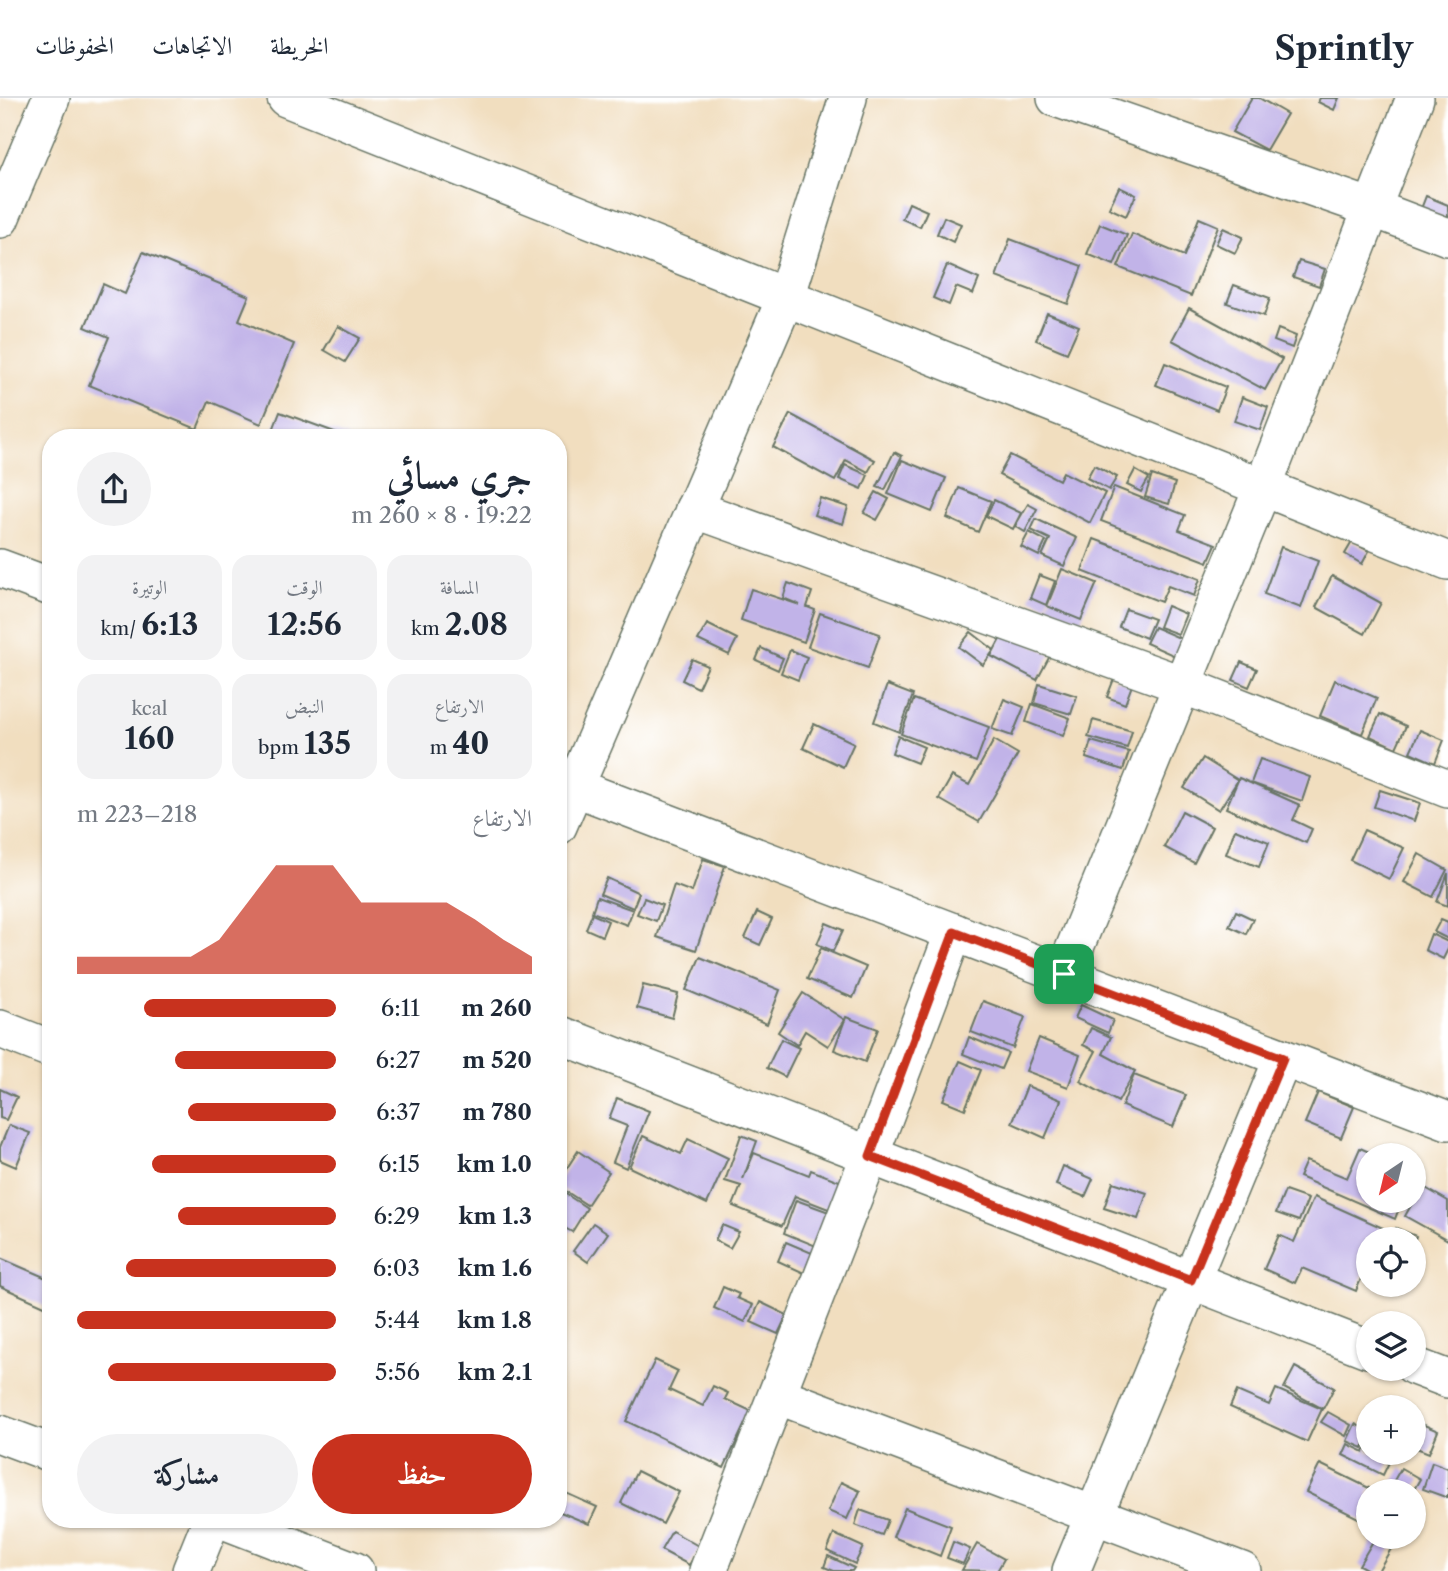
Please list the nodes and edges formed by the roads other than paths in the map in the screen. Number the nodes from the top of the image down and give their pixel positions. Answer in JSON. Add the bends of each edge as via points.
{"nodes":[{"id":1,"x":51,"y":98,"type":"edge"},
{"id":2,"x":286,"y":98,"type":"edge"},
{"id":3,"x":848,"y":98,"type":"edge"},
{"id":4,"x":1055,"y":98,"type":"edge"},
{"id":5,"x":1415,"y":98,"type":"edge"},
{"id":6,"x":1372,"y":208,"type":"junction"},
{"id":7,"x":0,"y":219,"type":"edge"},
{"id":8,"x":1448,"y":237,"type":"edge"},
{"id":9,"x":786,"y":297,"type":"junction"},
{"id":10,"x":1263,"y":487,"type":"junction"},
{"id":11,"x":694,"y":509,"type":"junction"},
{"id":12,"x":1448,"y":561,"type":"edge"},
{"id":13,"x":0,"y":568,"type":"edge"},
{"id":14,"x":42,"y":584,"type":"edge"},
{"id":15,"x":1182,"y":685,"type":"junction"},
{"id":16,"x":567,"y":782,"type":"edge"},
{"id":17,"x":567,"y":784,"type":"edge"},
{"id":18,"x":1448,"y":789,"type":"edge"},
{"id":19,"x":954,"y":932,"type":"junction"},
{"id":20,"x":1064,"y":974,"type":"junction"},
{"id":21,"x":0,"y":1029,"type":"edge"},
{"id":22,"x":567,"y":1038,"type":"edge"},
{"id":23,"x":42,"y":1045,"type":"edge"},
{"id":24,"x":1283,"y":1058,"type":"junction"},
{"id":25,"x":1448,"y":1121,"type":"edge"},
{"id":26,"x":870,"y":1156,"type":"junction"},
{"id":27,"x":1191,"y":1280,"type":"junction"},
{"id":28,"x":1356,"y":1344,"type":"edge"},
{"id":29,"x":1426,"y":1371,"type":"edge"},
{"id":30,"x":1448,"y":1380,"type":"edge"},
{"id":31,"x":777,"y":1395,"type":"junction"},
{"id":32,"x":0,"y":1434,"type":"edge"},
{"id":33,"x":42,"y":1450,"type":"edge"},
{"id":34,"x":1094,"y":1515,"type":"junction"},
{"id":35,"x":208,"y":1528,"type":"edge"},
{"id":36,"x":269,"y":1528,"type":"edge"},
{"id":37,"x":191,"y":1571,"type":"edge"},
{"id":38,"x":355,"y":1571,"type":"edge"},
{"id":39,"x":708,"y":1571,"type":"edge"},
{"id":40,"x":1071,"y":1571,"type":"edge"},
{"id":41,"x":1242,"y":1571,"type":"edge"}],
"edges":[{"from":1,"to":7,"type":"street"},
{"from":2,"to":9,"type":"street"},
{"from":3,"to":9,"type":"street"},
{"from":4,"to":6,"type":"street"},
{"from":5,"to":6,"type":"street"},
{"from":6,"to":8,"type":"street"},
{"from":6,"to":10,"type":"street"},
{"from":9,"to":10,"type":"street"},
{"from":9,"to":11,"type":"street"},
{"from":10,"to":12,"type":"street"},
{"from":10,"to":15,"type":"street"},
{"from":11,"to":15,"type":"street"},
{"from":11,"to":16,"type":"street"},
{"from":13,"to":14,"type":"street"},
{"from":15,"to":18,"type":"street"},
{"from":15,"to":20,"type":"street"},
{"from":17,"to":19,"type":"street"},
{"from":19,"to":20,"type":"street"},
{"from":19,"to":26,"type":"street"},
{"from":20,"to":24,"type":"street"},
{"from":21,"to":23,"type":"street"},
{"from":22,"to":26,"type":"street"},
{"from":24,"to":25,"type":"street"},
{"from":24,"to":27,"type":"street"},
{"from":26,"to":27,"type":"street"},
{"from":26,"to":31,"type":"street"},
{"from":27,"to":28,"type":"street"},
{"from":27,"to":34,"type":"street"},
{"from":29,"to":30,"type":"street"},
{"from":31,"to":34,"type":"street"},
{"from":31,"to":39,"type":"street"},
{"from":32,"to":33,"type":"street"},
{"from":34,"to":40,"type":"street"},
{"from":34,"to":41,"type":"street"},
{"from":35,"to":37,"type":"street"},
{"from":36,"to":38,"type":"street"}]}
